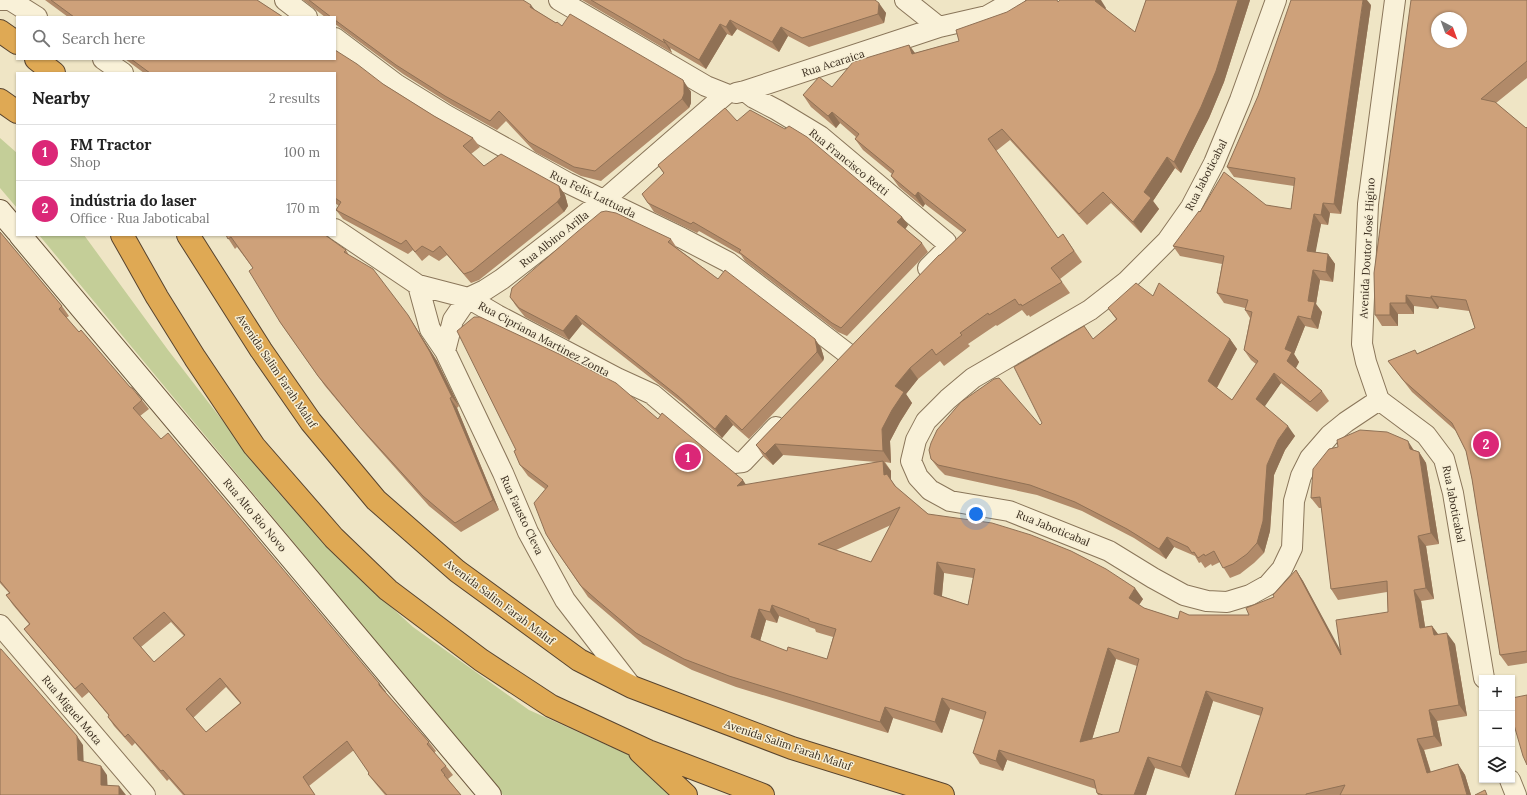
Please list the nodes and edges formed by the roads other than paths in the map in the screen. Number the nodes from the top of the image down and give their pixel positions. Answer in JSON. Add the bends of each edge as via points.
{"nodes":[{"id":1,"x":0,"y":0,"type":"edge"},
{"id":2,"x":284,"y":0,"type":"edge"},
{"id":3,"x":559,"y":0,"type":"edge"},
{"id":4,"x":905,"y":0,"type":"edge"},
{"id":5,"x":1015,"y":0,"type":"edge"},
{"id":6,"x":1276,"y":0,"type":"edge"},
{"id":7,"x":1395,"y":0,"type":"edge"},
{"id":8,"x":35,"y":16,"type":"edge"},
{"id":9,"x":306,"y":16,"type":"edge"},
{"id":10,"x":938,"y":28,"type":"junction"},
{"id":11,"x":0,"y":31,"type":"edge"},
{"id":12,"x":336,"y":39,"type":"edge"},
{"id":13,"x":16,"y":43,"type":"edge"},
{"id":14,"x":37,"y":60,"type":"edge"},
{"id":15,"x":104,"y":60,"type":"edge"},
{"id":16,"x":53,"y":72,"type":"edge"},
{"id":17,"x":122,"y":72,"type":"edge"},
{"id":18,"x":735,"y":93,"type":"junction"},
{"id":19,"x":0,"y":100,"type":"edge"},
{"id":20,"x":16,"y":111,"type":"edge"},
{"id":21,"x":604,"y":200,"type":"junction"},
{"id":22,"x":0,"y":211,"type":"edge"},
{"id":23,"x":16,"y":230,"type":"edge"},
{"id":24,"x":336,"y":230,"type":"edge"},
{"id":25,"x":21,"y":236,"type":"edge"},
{"id":26,"x":123,"y":236,"type":"edge"},
{"id":27,"x":189,"y":236,"type":"edge"},
{"id":28,"x":916,"y":282,"type":"edge"},
{"id":29,"x":418,"y":285,"type":"junction"},
{"id":30,"x":468,"y":298,"type":"junction"},
{"id":31,"x":445,"y":351,"type":"junction"},
{"id":32,"x":847,"y":354,"type":"edge"},
{"id":33,"x":1379,"y":400,"type":"junction"},
{"id":34,"x":787,"y":416,"type":"edge"},
{"id":35,"x":0,"y":625,"type":"edge"},
{"id":36,"x":1483,"y":675,"type":"edge"},
{"id":37,"x":632,"y":687,"type":"junction"},
{"id":38,"x":629,"y":742,"type":"junction"},
{"id":39,"x":1511,"y":783,"type":"edge"},
{"id":40,"x":145,"y":795,"type":"edge"},
{"id":41,"x":490,"y":795,"type":"edge"},
{"id":42,"x":686,"y":795,"type":"edge"},
{"id":43,"x":763,"y":795,"type":"edge"},
{"id":44,"x":943,"y":795,"type":"edge"},
{"id":45,"x":1516,"y":795,"type":"edge"}],
"edges":[{"from":1,"to":8,"type":"street","via":[[10,0]]},
{"from":2,"to":9,"type":"street"},
{"from":3,"to":18,"type":"street","name":"Rua Francisco Retti","via":[[706,86]]},
{"from":4,"to":10,"type":"street"},
{"from":5,"to":10,"type":"street","name":"Rua Acaraica","via":[[987,16]]},
{"from":6,"to":33,"type":"street","name":"Rua Jaboticabal","via":[[1214,163],[1191,207],[1166,241],[1126,282],[1090,310],[973,378],[948,399],[926,421],[916,440],[911,461],[918,477],[930,490],[950,501],[1009,511],[1109,551],[1184,595],[1207,601],[1227,602],[1250,595],[1268,585],[1282,568],[1292,548],[1294,501],[1300,476],[1310,458],[1330,435]]},
{"from":7,"to":33,"type":"street","name":"Avenida Doutor José Higino","via":[[1368,204],[1362,344]]},
{"from":10,"to":18,"type":"street","name":"Rua Acaraica"},
{"from":11,"to":13,"type":"highway"},
{"from":12,"to":21,"type":"street","name":"Rua Felix Lattuada","via":[[396,84],[446,115],[568,183]]},
{"from":14,"to":16,"type":"highway"},
{"from":15,"to":17,"type":"street"},
{"from":18,"to":21,"type":"street","name":"Rua Albino Arilla"},
{"from":18,"to":28,"type":"street","name":"Rua Francisco Retti","via":[[754,98],[820,136],[946,242],[947,249]]},
{"from":19,"to":20,"type":"highway"},
{"from":21,"to":30,"type":"street","name":"Rua Albino Arilla","via":[[502,279]]},
{"from":21,"to":32,"type":"street","name":"Rua Felix Lattuada","via":[[728,262]]},
{"from":22,"to":23,"type":"street"},
{"from":24,"to":29,"type":"street","name":"Rua Cipriana Martinez Zonta"},
{"from":25,"to":41,"type":"street","name":"Rua Alto Rio Novo"},
{"from":26,"to":38,"type":"highway","via":[[195,358],[254,446],[334,538],[388,590],[481,660],[551,706]]},
{"from":27,"to":37,"type":"highway","name":"Avenida Salim Farah Maluf","via":[[261,350],[311,422],[376,500],[456,571],[579,660]]},
{"from":29,"to":30,"type":"street","name":"Rua Cipriana Martinez Zonta"},
{"from":29,"to":31,"type":"street","name":"Rua Fausto Cleva","via":[[430,329]]},
{"from":30,"to":31,"type":"street","via":[[453,320]]},
{"from":30,"to":34,"type":"street","name":"Rua Cipriana Martinez Zonta","via":[[617,378],[652,394],[734,463],[743,462]]},
{"from":31,"to":37,"type":"street","name":"Rua Fausto Cleva","via":[[528,532],[565,600]]},
{"from":33,"to":36,"type":"street","name":"Rua Jaboticabal","via":[[1426,434],[1444,459],[1453,493]]},
{"from":35,"to":40,"type":"street","name":"Rua Miguel Mota"},
{"from":37,"to":44,"type":"highway","name":"Avenida Salim Farah Maluf","via":[[792,748]]},
{"from":38,"to":42,"type":"highway"},
{"from":38,"to":43,"type":"highway"},
{"from":39,"to":45,"type":"street"}]}
